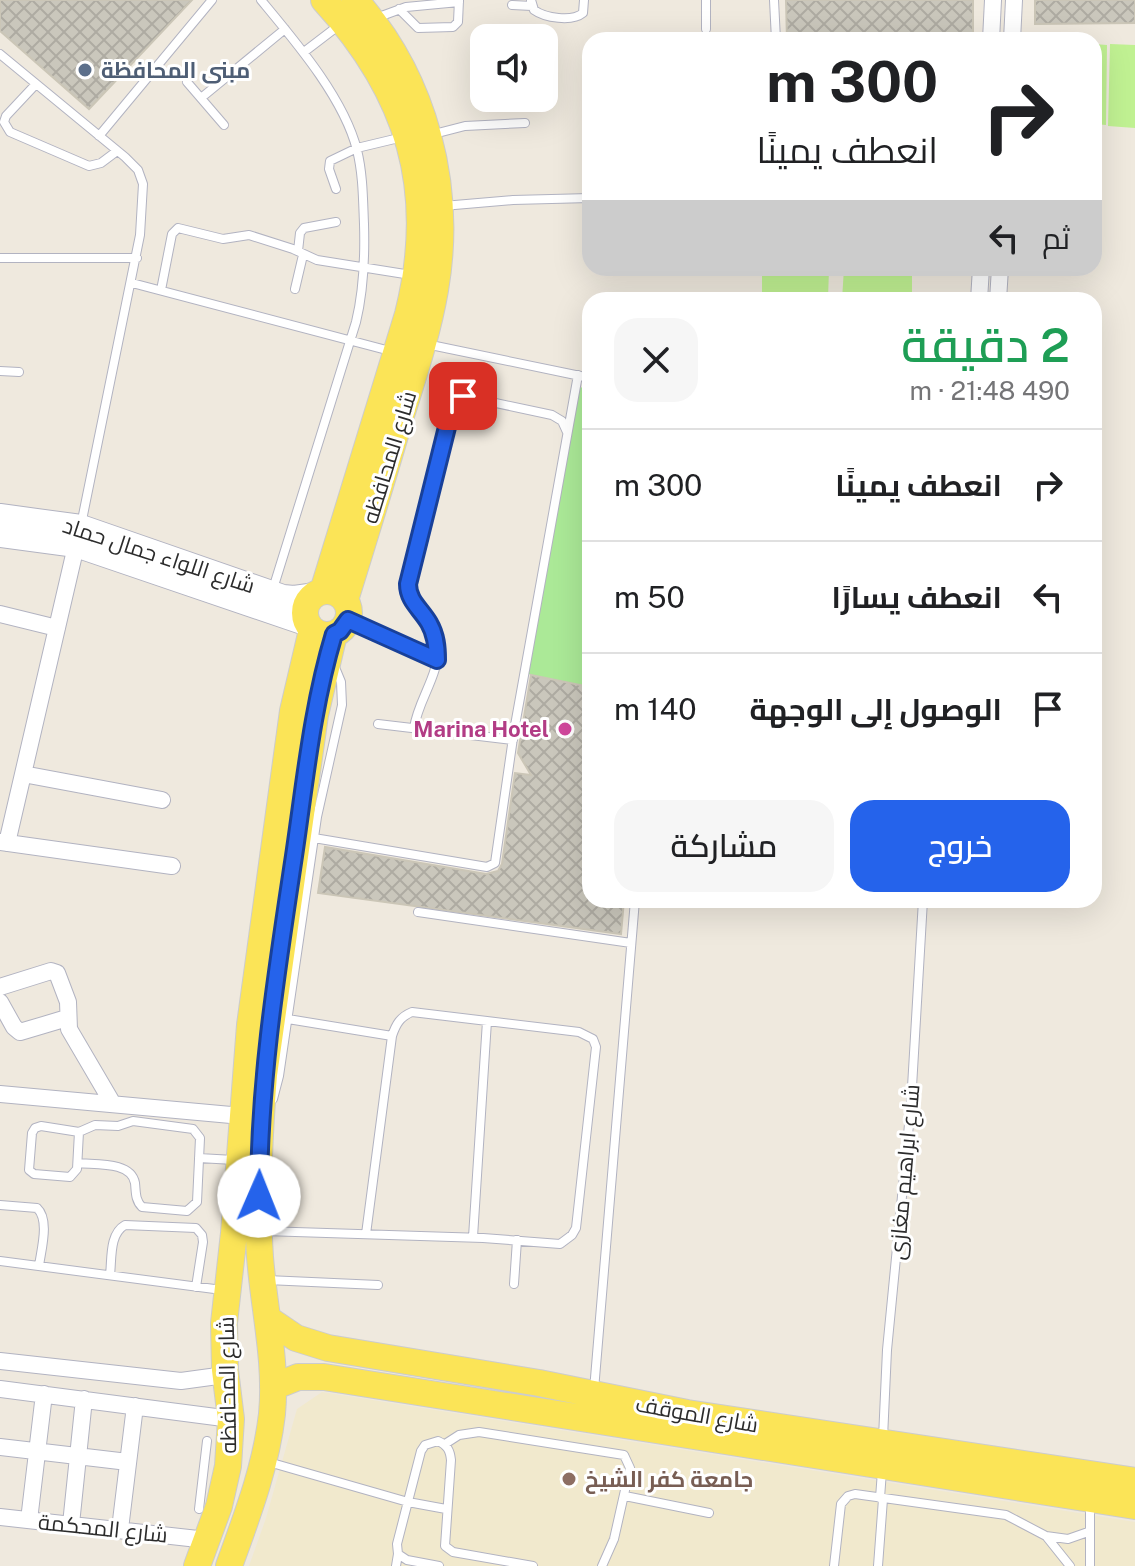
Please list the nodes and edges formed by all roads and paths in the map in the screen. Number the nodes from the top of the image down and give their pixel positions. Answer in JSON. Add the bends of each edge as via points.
{"nodes":[{"id":1,"x":212,"y":0,"type":"edge"},
{"id":2,"x":261,"y":0,"type":"edge"},
{"id":3,"x":324,"y":0,"type":"edge"},
{"id":4,"x":584,"y":0,"type":"edge"},
{"id":5,"x":706,"y":0,"type":"edge"},
{"id":6,"x":774,"y":0,"type":"edge"},
{"id":7,"x":993,"y":0,"type":"edge"},
{"id":8,"x":1014,"y":0,"type":"edge"},
{"id":9,"x":459,"y":1,"type":"edge"},
{"id":10,"x":532,"y":3,"type":"edge"},
{"id":11,"x":512,"y":5,"type":"dead end"},
{"id":12,"x":399,"y":9,"type":"junction"},
{"id":13,"x":357,"y":14,"type":"edge"},
{"id":14,"x":285,"y":29,"type":"junction"},
{"id":15,"x":706,"y":29,"type":"dead end"},
{"id":16,"x":776,"y":32,"type":"edge"},
{"id":17,"x":991,"y":32,"type":"edge"},
{"id":18,"x":1012,"y":32,"type":"edge"},
{"id":19,"x":304,"y":52,"type":"junction"},
{"id":20,"x":0,"y":54,"type":"edge"},
{"id":21,"x":187,"y":82,"type":"dead end"},
{"id":22,"x":36,"y":84,"type":"junction"},
{"id":23,"x":201,"y":98,"type":"junction"},
{"id":24,"x":525,"y":123,"type":"dead end"},
{"id":25,"x":224,"y":125,"type":"dead end"},
{"id":26,"x":99,"y":136,"type":"junction"},
{"id":27,"x":418,"y":136,"type":"junction"},
{"id":28,"x":357,"y":148,"type":"junction"},
{"id":29,"x":117,"y":151,"type":"junction"},
{"id":30,"x":336,"y":189,"type":"dead end"},
{"id":31,"x":582,"y":198,"type":"edge"},
{"id":32,"x":439,"y":207,"type":"junction"},
{"id":33,"x":336,"y":222,"type":"dead end"},
{"id":34,"x":301,"y":253,"type":"junction"},
{"id":35,"x":0,"y":258,"type":"edge"},
{"id":36,"x":137,"y":258,"type":"junction"},
{"id":37,"x":364,"y":269,"type":"junction"},
{"id":38,"x":416,"y":276,"type":"junction"},
{"id":39,"x":132,"y":283,"type":"junction"},
{"id":40,"x":295,"y":289,"type":"dead end"},
{"id":41,"x":161,"y":290,"type":"junction"},
{"id":42,"x":351,"y":339,"type":"junction"},
{"id":43,"x":423,"y":343,"type":"junction"},
{"id":44,"x":396,"y":352,"type":"junction"},
{"id":45,"x":0,"y":371,"type":"edge"},
{"id":46,"x":19,"y":372,"type":"dead end"},
{"id":47,"x":578,"y":375,"type":"junction"},
{"id":48,"x":582,"y":376,"type":"edge"},
{"id":49,"x":567,"y":432,"type":"junction"},
{"id":50,"x":0,"y":515,"type":"edge"},
{"id":51,"x":0,"y":536,"type":"edge"},
{"id":52,"x":78,"y":536,"type":"junction"},
{"id":53,"x":216,"y":583,"type":"junction"},
{"id":54,"x":272,"y":592,"type":"junction"},
{"id":55,"x":0,"y":614,"type":"edge"},
{"id":56,"x":327,"y":619,"type":"junction"},
{"id":57,"x":57,"y":628,"type":"junction"},
{"id":58,"x":437,"y":660,"type":"junction"},
{"id":59,"x":378,"y":724,"type":"dead end"},
{"id":60,"x":414,"y":728,"type":"junction"},
{"id":61,"x":513,"y":740,"type":"junction"},
{"id":62,"x":23,"y":774,"type":"junction"},
{"id":63,"x":162,"y":800,"type":"dead end"},
{"id":64,"x":309,"y":830,"type":"junction"},
{"id":65,"x":4,"y":842,"type":"edge"},
{"id":66,"x":172,"y":866,"type":"dead end"},
{"id":67,"x":634,"y":908,"type":"edge"},
{"id":68,"x":923,"y":908,"type":"edge"},
{"id":69,"x":418,"y":912,"type":"dead end"},
{"id":70,"x":631,"y":943,"type":"junction"},
{"id":71,"x":288,"y":960,"type":"junction"},
{"id":72,"x":0,"y":987,"type":"edge"},
{"id":73,"x":0,"y":1002,"type":"edge"},
{"id":74,"x":67,"y":1018,"type":"junction"},
{"id":75,"x":288,"y":1019,"type":"junction"},
{"id":76,"x":487,"y":1021,"type":"junction"},
{"id":77,"x":392,"y":1036,"type":"junction"},
{"id":78,"x":0,"y":1094,"type":"edge"},
{"id":79,"x":113,"y":1104,"type":"junction"},
{"id":80,"x":251,"y":1120,"type":"junction"},
{"id":81,"x":79,"y":1132,"type":"junction"},
{"id":82,"x":199,"y":1158,"type":"junction"},
{"id":83,"x":239,"y":1160,"type":"junction"},
{"id":84,"x":78,"y":1163,"type":"junction"},
{"id":85,"x":0,"y":1205,"type":"edge"},
{"id":86,"x":251,"y":1222,"type":"junction"},
{"id":87,"x":366,"y":1234,"type":"junction"},
{"id":88,"x":473,"y":1237,"type":"junction"},
{"id":89,"x":517,"y":1240,"type":"junction"},
{"id":90,"x":0,"y":1261,"type":"edge"},
{"id":91,"x":39,"y":1266,"type":"junction"},
{"id":92,"x":110,"y":1275,"type":"junction"},
{"id":93,"x":262,"y":1280,"type":"junction"},
{"id":94,"x":514,"y":1284,"type":"dead end"},
{"id":95,"x":378,"y":1285,"type":"dead end"},
{"id":96,"x":196,"y":1287,"type":"junction"},
{"id":97,"x":227,"y":1291,"type":"junction"},
{"id":98,"x":268,"y":1319,"type":"junction"},
{"id":99,"x":0,"y":1361,"type":"edge"},
{"id":100,"x":225,"y":1375,"type":"junction"},
{"id":101,"x":273,"y":1387,"type":"junction"},
{"id":102,"x":0,"y":1389,"type":"edge"},
{"id":103,"x":44,"y":1394,"type":"junction"},
{"id":104,"x":594,"y":1395,"type":"junction"},
{"id":105,"x":0,"y":1396,"type":"edge"},
{"id":106,"x":84,"y":1399,"type":"junction"},
{"id":107,"x":135,"y":1406,"type":"junction"},
{"id":108,"x":231,"y":1419,"type":"junction"},
{"id":109,"x":685,"y":1424,"type":"junction"},
{"id":110,"x":207,"y":1441,"type":"dead end"},
{"id":111,"x":445,"y":1444,"type":"junction"},
{"id":112,"x":0,"y":1447,"type":"edge"},
{"id":113,"x":37,"y":1451,"type":"junction"},
{"id":114,"x":883,"y":1455,"type":"junction"},
{"id":115,"x":78,"y":1456,"type":"junction"},
{"id":116,"x":264,"y":1461,"type":"junction"},
{"id":117,"x":128,"y":1462,"type":"junction"},
{"id":118,"x":216,"y":1465,"type":"junction"},
{"id":119,"x":1135,"y":1481,"type":"edge"},
{"id":120,"x":625,"y":1496,"type":"junction"},
{"id":121,"x":881,"y":1498,"type":"junction"},
{"id":122,"x":1090,"y":1499,"type":"junction"},
{"id":123,"x":408,"y":1502,"type":"junction"},
{"id":124,"x":1135,"y":1506,"type":"edge"},
{"id":125,"x":199,"y":1509,"type":"dead end"},
{"id":126,"x":446,"y":1509,"type":"junction"},
{"id":127,"x":709,"y":1513,"type":"dead end"},
{"id":128,"x":0,"y":1517,"type":"edge"},
{"id":129,"x":29,"y":1520,"type":"junction"},
{"id":130,"x":71,"y":1524,"type":"junction"},
{"id":131,"x":120,"y":1529,"type":"junction"},
{"id":132,"x":1088,"y":1532,"type":"junction"},
{"id":133,"x":1046,"y":1536,"type":"junction"},
{"id":134,"x":207,"y":1540,"type":"junction"},
{"id":135,"x":445,"y":1546,"type":"junction"},
{"id":136,"x":398,"y":1554,"type":"junction"},
{"id":137,"x":407,"y":1563,"type":"edge"},
{"id":138,"x":197,"y":1566,"type":"edge"},
{"id":139,"x":229,"y":1566,"type":"edge"},
{"id":140,"x":396,"y":1566,"type":"edge"},
{"id":141,"x":440,"y":1566,"type":"edge"},
{"id":142,"x":533,"y":1566,"type":"edge"},
{"id":143,"x":602,"y":1566,"type":"edge"},
{"id":144,"x":834,"y":1566,"type":"edge"},
{"id":145,"x":878,"y":1566,"type":"edge"},
{"id":146,"x":1070,"y":1566,"type":"edge"},
{"id":147,"x":1090,"y":1566,"type":"edge"}],
"edges":[{"from":1,"to":26,"type":"lane"},
{"from":2,"to":14,"type":"lane"},
{"from":3,"to":13,"type":"main road","name":"شارع المحافظه"},
{"from":4,"to":10,"type":"lane","via":[[578,18],[540,14]]},
{"from":5,"to":15,"type":"lane"},
{"from":6,"to":16,"type":"lane"},
{"from":7,"to":17,"type":"street"},
{"from":8,"to":18,"type":"street"},
{"from":9,"to":12,"type":"lane"},
{"from":9,"to":12,"type":"lane","via":[[453,27],[418,28]]},
{"from":10,"to":11,"type":"lane"},
{"from":12,"to":13,"type":"lane"},
{"from":13,"to":19,"type":"lane"},
{"from":13,"to":27,"type":"main road","name":"شارع المحافظه","via":[[411,85]]},
{"from":14,"to":19,"type":"lane"},
{"from":14,"to":23,"type":"lane"},
{"from":19,"to":28,"type":"lane"},
{"from":20,"to":22,"type":"lane"},
{"from":21,"to":23,"type":"lane"},
{"from":22,"to":26,"type":"lane"},
{"from":22,"to":29,"type":"lane","via":[[6,116],[10,132],[89,166]]},
{"from":23,"to":25,"type":"lane"},
{"from":24,"to":27,"type":"lane","via":[[465,126]]},
{"from":26,"to":29,"type":"lane"},
{"from":27,"to":28,"type":"lane"},
{"from":27,"to":32,"type":"main road","name":"شارع المحافظه"},
{"from":27,"to":38,"type":"main road","name":"شارع المحافظه"},
{"from":28,"to":30,"type":"lane","via":[[330,161]]},
{"from":28,"to":37,"type":"lane"},
{"from":29,"to":36,"type":"lane","via":[[138,170],[143,184]]},
{"from":31,"to":32,"type":"lane"},
{"from":32,"to":43,"type":"main road","name":"شارع المحافظه","via":[[440,254]]},
{"from":33,"to":34,"type":"lane","via":[[304,228]]},
{"from":34,"to":37,"type":"lane"},
{"from":34,"to":40,"type":"lane"},
{"from":34,"to":41,"type":"lane","via":[[249,235],[223,239],[178,228],[172,234]]},
{"from":35,"to":36,"type":"lane"},
{"from":36,"to":39,"type":"lane"},
{"from":37,"to":38,"type":"lane"},
{"from":37,"to":42,"type":"lane"},
{"from":38,"to":44,"type":"main road","name":"شارع المحافظه"},
{"from":39,"to":41,"type":"lane"},
{"from":39,"to":52,"type":"lane"},
{"from":41,"to":42,"type":"lane"},
{"from":42,"to":44,"type":"lane"},
{"from":42,"to":54,"type":"lane"},
{"from":43,"to":47,"type":"lane"},
{"from":43,"to":56,"type":"main road","name":"شارع المحافظه"},
{"from":44,"to":56,"type":"main road","name":"شارع المحافظه"},
{"from":45,"to":46,"type":"lane"},
{"from":47,"to":48,"type":"lane"},
{"from":47,"to":49,"type":"lane"},
{"from":49,"to":58,"type":"lane","via":[[552,415],[463,396],[453,403],[407,589],[434,633]]},
{"from":49,"to":61,"type":"lane"},
{"from":50,"to":52,"type":"main road","name":"شارع اللواء جمال حماد"},
{"from":51,"to":52,"type":"main road","name":"شارع اللواء جمال حماد"},
{"from":52,"to":53,"type":"main road","name":"شارع اللواء جمال حماد"},
{"from":52,"to":57,"type":"street"},
{"from":53,"to":54,"type":"main road","name":"شارع اللواء جمال حماد"},
{"from":53,"to":56,"type":"main road","name":"شارع اللواء جمال حماد"},
{"from":54,"to":56,"type":"main road","name":"شارع اللواء جمال حماد","via":[[294,597]]},
{"from":55,"to":57,"type":"street"},
{"from":56,"to":58,"type":"lane"},
{"from":56,"to":64,"type":"main road","name":"شارع المحافظه"},
{"from":56,"to":80,"type":"main road","name":"شارع المحافظه","via":[[293,711],[250,1025]]},
{"from":57,"to":62,"type":"street"},
{"from":58,"to":60,"type":"lane"},
{"from":59,"to":60,"type":"lane"},
{"from":60,"to":61,"type":"lane"},
{"from":61,"to":64,"type":"lane","via":[[496,860],[490,867]]},
{"from":62,"to":63,"type":"street"},
{"from":62,"to":65,"type":"street"},
{"from":64,"to":71,"type":"main road","name":"شارع المحافظه"},
{"from":65,"to":66,"type":"street"},
{"from":67,"to":70,"type":"lane"},
{"from":68,"to":114,"type":"lane","name":"شارع ابراهيم مغازى"},
{"from":69,"to":70,"type":"lane"},
{"from":70,"to":104,"type":"lane"},
{"from":71,"to":75,"type":"lane"},
{"from":71,"to":80,"type":"main road","name":"شارع المحافظه"},
{"from":72,"to":74,"type":"street","via":[[53,970],[68,1002]]},
{"from":73,"to":74,"type":"street","via":[[20,1032]]},
{"from":74,"to":79,"type":"street","via":[[71,1034]]},
{"from":75,"to":77,"type":"lane"},
{"from":75,"to":80,"type":"lane","via":[[277,1089]]},
{"from":76,"to":77,"type":"lane","via":[[412,1012],[398,1021]]},
{"from":76,"to":88,"type":"lane"},
{"from":76,"to":89,"type":"lane","via":[[579,1032],[593,1039],[596,1047],[576,1228],[560,1244]]},
{"from":77,"to":87,"type":"lane"},
{"from":78,"to":79,"type":"street"},
{"from":79,"to":80,"type":"street"},
{"from":80,"to":83,"type":"main road","name":"شارع المحافظه"},
{"from":80,"to":86,"type":"main road","name":"شارع المحافظه"},
{"from":81,"to":82,"type":"lane","via":[[133,1121],[190,1127],[200,1138]]},
{"from":81,"to":84,"type":"lane"},
{"from":81,"to":84,"type":"lane","via":[[35,1128],[28,1167],[34,1174],[67,1178]]},
{"from":82,"to":83,"type":"lane"},
{"from":82,"to":84,"type":"lane","via":[[198,1199],[187,1211],[142,1207],[130,1171]]},
{"from":83,"to":86,"type":"main road","name":"شارع المحافظه"},
{"from":85,"to":91,"type":"lane","via":[[41,1211]]},
{"from":86,"to":87,"type":"lane"},
{"from":86,"to":93,"type":"main road","name":"شارع المحافظه"},
{"from":86,"to":97,"type":"main road","name":"شارع المحافظه"},
{"from":87,"to":88,"type":"lane"},
{"from":88,"to":89,"type":"lane"},
{"from":89,"to":94,"type":"lane"},
{"from":90,"to":91,"type":"lane"},
{"from":91,"to":92,"type":"lane"},
{"from":92,"to":96,"type":"lane"},
{"from":92,"to":96,"type":"lane","via":[[115,1235],[121,1227],[196,1228],[203,1242]]},
{"from":93,"to":95,"type":"lane"},
{"from":93,"to":98,"type":"main road","name":"شارع المحافظه"},
{"from":96,"to":97,"type":"lane"},
{"from":97,"to":100,"type":"main road","name":"شارع المحافظه"},
{"from":98,"to":101,"type":"main road","name":"شارع المحافظه"},
{"from":98,"to":104,"type":"main road","name":"شارع الموقف","via":[[311,1344]]},
{"from":99,"to":100,"type":"street","via":[[181,1381]]},
{"from":100,"to":108,"type":"main road","name":"شارع المحافظه"},
{"from":101,"to":109,"type":"main road","name":"شارع الموقف","via":[[311,1376]]},
{"from":101,"to":116,"type":"main road","name":"شارع المحافظه"},
{"from":102,"to":103,"type":"street"},
{"from":102,"to":105,"type":"street"},
{"from":103,"to":106,"type":"street"},
{"from":103,"to":113,"type":"street"},
{"from":104,"to":109,"type":"main road","name":"شارع الموقف"},
{"from":106,"to":107,"type":"street"},
{"from":106,"to":115,"type":"street"},
{"from":107,"to":108,"type":"street"},
{"from":107,"to":117,"type":"street"},
{"from":108,"to":118,"type":"main road","name":"شارع المحافظه"},
{"from":109,"to":114,"type":"main road","name":"شارع الموقف"},
{"from":110,"to":118,"type":"lane"},
{"from":111,"to":120,"type":"lane","via":[[479,1432],[618,1452],[629,1461]]},
{"from":111,"to":123,"type":"lane","via":[[425,1445]]},
{"from":111,"to":126,"type":"lane","via":[[451,1460]]},
{"from":112,"to":113,"type":"street"},
{"from":113,"to":115,"type":"street"},
{"from":113,"to":129,"type":"street"},
{"from":114,"to":119,"type":"main road","name":"شارع الموقف"},
{"from":114,"to":121,"type":"lane","name":"شارع ابراهيم مغازى"},
{"from":114,"to":122,"type":"main road","name":"شارع الموقف"},
{"from":115,"to":117,"type":"street"},
{"from":115,"to":130,"type":"street"},
{"from":116,"to":123,"type":"lane"},
{"from":116,"to":139,"type":"main road","name":"شارع المحافظه"},
{"from":117,"to":131,"type":"street"},
{"from":118,"to":125,"type":"lane"},
{"from":118,"to":134,"type":"main road","name":"شارع المحافظه","via":[[219,1506]]},
{"from":120,"to":127,"type":"lane"},
{"from":120,"to":143,"type":"lane"},
{"from":121,"to":133,"type":"lane","via":[[1006,1515]]},
{"from":121,"to":144,"type":"lane","via":[[855,1494],[844,1499]]},
{"from":121,"to":145,"type":"lane","name":"شارع ابراهيم مغازى"},
{"from":122,"to":124,"type":"main road","name":"شارع الموقف"},
{"from":122,"to":132,"type":"lane"},
{"from":123,"to":126,"type":"lane"},
{"from":123,"to":136,"type":"lane"},
{"from":126,"to":135,"type":"lane"},
{"from":128,"to":129,"type":"street","name":"شارع المحكمة"},
{"from":129,"to":130,"type":"street","name":"شارع المحكمة"},
{"from":130,"to":131,"type":"street","name":"شارع المحكمة"},
{"from":131,"to":134,"type":"street","name":"شارع المحكمة"},
{"from":132,"to":133,"type":"lane","via":[[1068,1539]]},
{"from":132,"to":147,"type":"lane"},
{"from":133,"to":146,"type":"lane"},
{"from":134,"to":138,"type":"main road","name":"شارع المحافظه"},
{"from":135,"to":141,"type":"lane"},
{"from":135,"to":142,"type":"lane","via":[[453,1552]]},
{"from":136,"to":137,"type":"lane"},
{"from":136,"to":140,"type":"lane"},
{"from":137,"to":141,"type":"lane"}]}
